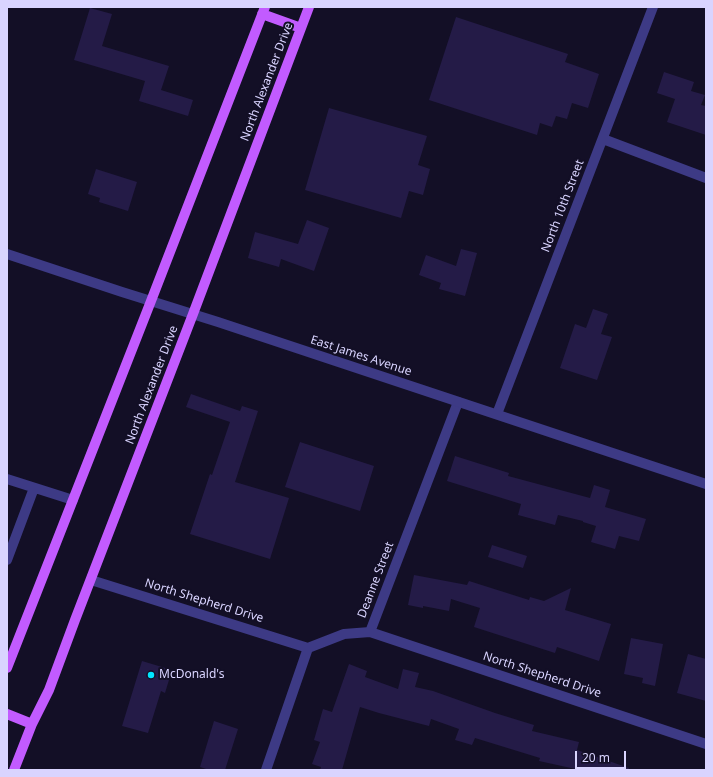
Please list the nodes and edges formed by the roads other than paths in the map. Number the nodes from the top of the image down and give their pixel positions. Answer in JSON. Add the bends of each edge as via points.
{"nodes":[{"id":1,"x":309,"y":7,"type":"edge"},
{"id":2,"x":653,"y":7,"type":"edge"},
{"id":3,"x":263,"y":11,"type":"edge"},
{"id":4,"x":301,"y":28,"type":"junction"},
{"id":5,"x":603,"y":139,"type":"junction"},
{"id":6,"x":706,"y":178,"type":"edge"},
{"id":7,"x":7,"y":254,"type":"edge"},
{"id":8,"x":151,"y":301,"type":"junction"},
{"id":9,"x":193,"y":314,"type":"junction"},
{"id":10,"x":458,"y":402,"type":"junction"},
{"id":11,"x":497,"y":414,"type":"junction"},
{"id":12,"x":7,"y":479,"type":"edge"},
{"id":13,"x":706,"y":484,"type":"edge"},
{"id":14,"x":34,"y":488,"type":"junction"},
{"id":15,"x":74,"y":500,"type":"junction"},
{"id":16,"x":7,"y":560,"type":"edge"},
{"id":17,"x":91,"y":580,"type":"junction"},
{"id":18,"x":370,"y":632,"type":"junction"},
{"id":19,"x":308,"y":648,"type":"junction"},
{"id":20,"x":7,"y":668,"type":"edge"},
{"id":21,"x":7,"y":714,"type":"edge"},
{"id":22,"x":32,"y":724,"type":"junction"},
{"id":23,"x":706,"y":744,"type":"edge"},
{"id":24,"x":14,"y":770,"type":"edge"},
{"id":25,"x":266,"y":770,"type":"edge"}],
"edges":[{"from":1,"to":4,"type":"main road","name":"North Alexander Drive"},
{"from":2,"to":5,"type":"street","name":"North 10th Street"},
{"from":3,"to":4,"type":"main road"},
{"from":3,"to":8,"type":"main road"},
{"from":4,"to":9,"type":"main road","name":"North Alexander Drive"},
{"from":5,"to":6,"type":"street"},
{"from":5,"to":11,"type":"street","name":"North 10th Street"},
{"from":7,"to":8,"type":"street","name":"East James Avenue"},
{"from":8,"to":9,"type":"street","name":"East James Avenue"},
{"from":8,"to":15,"type":"main road"},
{"from":9,"to":10,"type":"street","name":"East James Avenue"},
{"from":9,"to":17,"type":"main road","name":"North Alexander Drive"},
{"from":10,"to":11,"type":"street","name":"East James Avenue"},
{"from":10,"to":18,"type":"street","name":"Deanne Street"},
{"from":11,"to":13,"type":"street","name":"East James Avenue"},
{"from":12,"to":14,"type":"street"},
{"from":14,"to":15,"type":"street"},
{"from":14,"to":16,"type":"street"},
{"from":15,"to":20,"type":"main road"},
{"from":17,"to":19,"type":"street","name":"North Shepherd Drive"},
{"from":17,"to":22,"type":"main road","name":"North Alexander Drive","via":[[49,690]]},
{"from":18,"to":19,"type":"street","name":"Deanne Street","via":[[344,634]]},
{"from":18,"to":23,"type":"street","name":"North Shepherd Drive"},
{"from":19,"to":25,"type":"street"},
{"from":21,"to":22,"type":"main road"},
{"from":22,"to":24,"type":"main road","name":"North Alexander Drive"}]}
